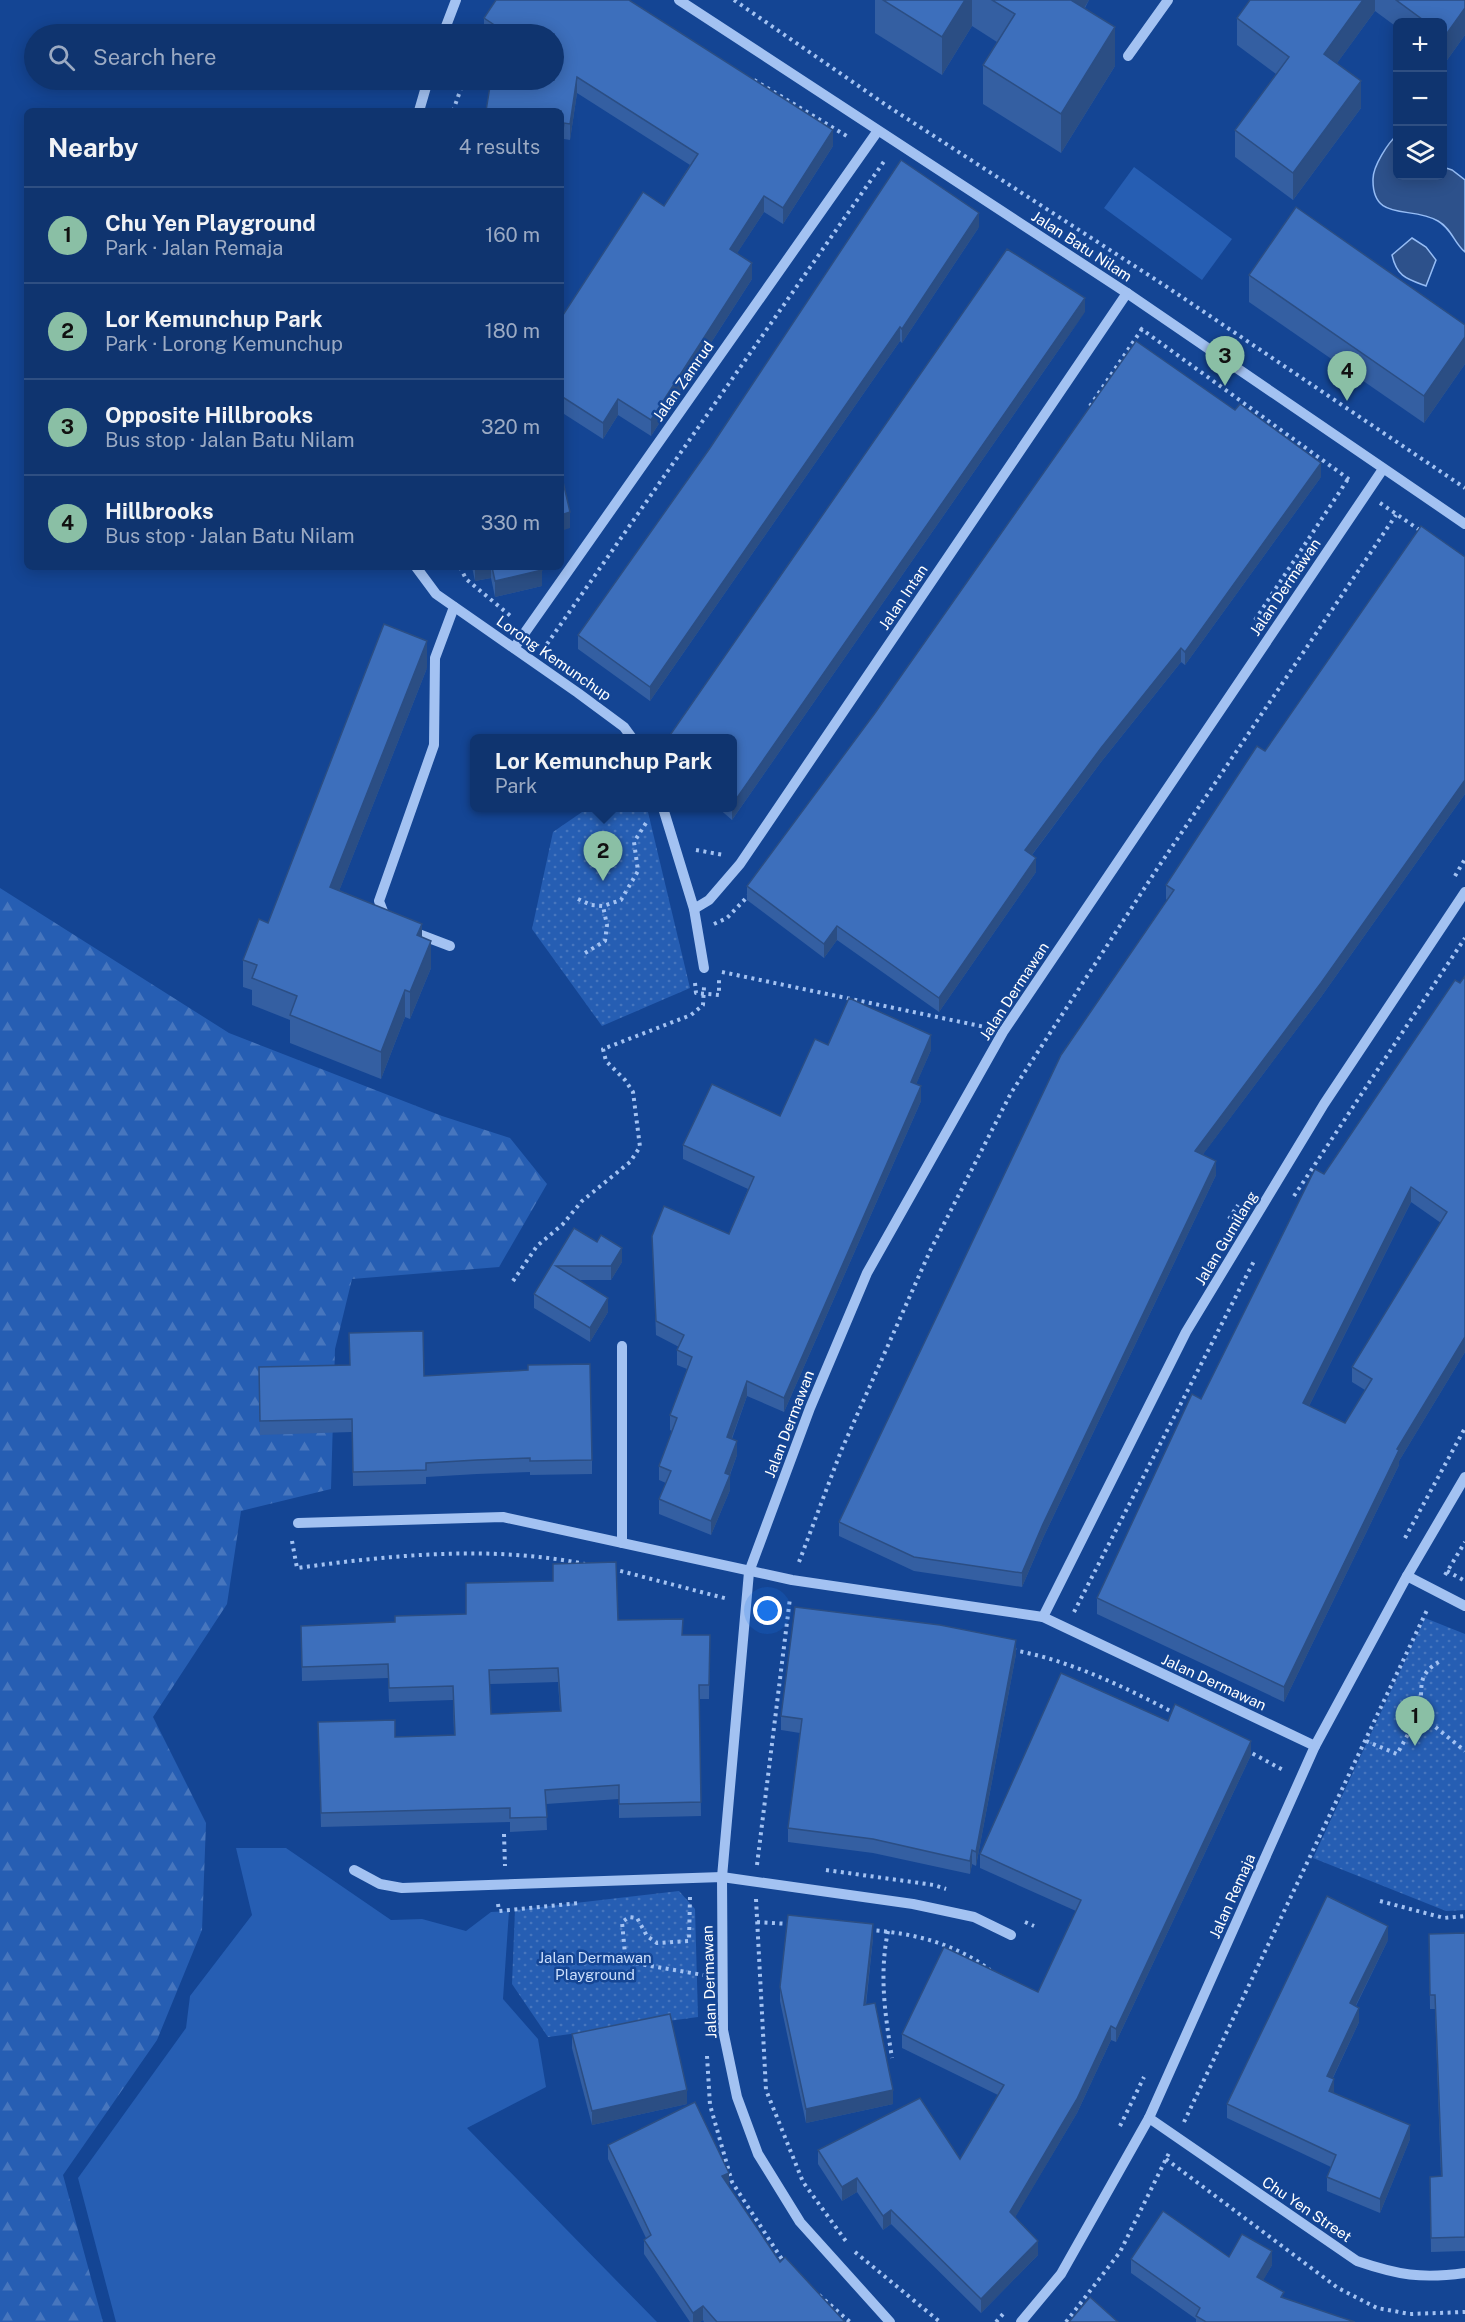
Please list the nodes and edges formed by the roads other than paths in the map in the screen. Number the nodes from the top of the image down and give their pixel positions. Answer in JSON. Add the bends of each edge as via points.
{"nodes":[{"id":1,"x":679,"y":0,"type":"edge"},
{"id":2,"x":1168,"y":0,"type":"edge"},
{"id":3,"x":454,"y":1,"type":"edge"},
{"id":4,"x":446,"y":24,"type":"edge"},
{"id":5,"x":1128,"y":56,"type":"dead end"},
{"id":6,"x":425,"y":90,"type":"edge"},
{"id":7,"x":420,"y":108,"type":"edge"},
{"id":8,"x":878,"y":132,"type":"junction"},
{"id":9,"x":1127,"y":292,"type":"junction"},
{"id":10,"x":1383,"y":469,"type":"junction"},
{"id":11,"x":1465,"y":524,"type":"edge"},
{"id":12,"x":418,"y":570,"type":"edge"},
{"id":13,"x":454,"y":607,"type":"junction"},
{"id":14,"x":514,"y":648,"type":"junction"},
{"id":15,"x":629,"y":734,"type":"edge"},
{"id":16,"x":665,"y":812,"type":"edge"},
{"id":17,"x":1465,"y":892,"type":"edge"},
{"id":18,"x":694,"y":909,"type":"junction"},
{"id":19,"x":450,"y":946,"type":"dead end"},
{"id":20,"x":704,"y":968,"type":"road end"},
{"id":21,"x":622,"y":1346,"type":"dead end"},
{"id":22,"x":1465,"y":1477,"type":"edge"},
{"id":23,"x":298,"y":1522,"type":"dead end"},
{"id":24,"x":622,"y":1543,"type":"junction"},
{"id":25,"x":749,"y":1572,"type":"junction"},
{"id":26,"x":1407,"y":1576,"type":"junction"},
{"id":27,"x":1465,"y":1606,"type":"edge"},
{"id":28,"x":1043,"y":1617,"type":"junction"},
{"id":29,"x":1316,"y":1746,"type":"junction"},
{"id":30,"x":354,"y":1870,"type":"dead end"},
{"id":31,"x":722,"y":1877,"type":"junction"},
{"id":32,"x":1011,"y":1935,"type":"dead end"},
{"id":33,"x":1149,"y":2118,"type":"junction"},
{"id":34,"x":1465,"y":2273,"type":"edge"},
{"id":35,"x":891,"y":2322,"type":"edge"},
{"id":36,"x":1022,"y":2322,"type":"edge"}],
"edges":[{"from":1,"to":8,"type":"street","name":"Jalan Batu Nilam"},
{"from":2,"to":5,"type":"street"},
{"from":3,"to":4,"type":"street"},
{"from":6,"to":7,"type":"street"},
{"from":8,"to":9,"type":"street","name":"Jalan Batu Nilam"},
{"from":8,"to":14,"type":"street","name":"Jalan Zamrud"},
{"from":9,"to":10,"type":"street","name":"Jalan Batu Nilam"},
{"from":9,"to":18,"type":"street","name":"Jalan Intan","via":[[741,864],[709,900]]},
{"from":10,"to":11,"type":"street","name":"Jalan Batu Nilam"},
{"from":10,"to":25,"type":"street","name":"Jalan Dermawan","via":[[1003,1032],[867,1273],[810,1408]]},
{"from":12,"to":13,"type":"street","name":"Lorong Kemunchup","via":[[436,594]]},
{"from":13,"to":14,"type":"street","name":"Lorong Kemunchup"},
{"from":13,"to":19,"type":"street","via":[[435,658],[434,745],[379,901],[387,920],[393,924]]},
{"from":14,"to":15,"type":"street","name":"Lorong Kemunchup"},
{"from":16,"to":18,"type":"street"},
{"from":17,"to":28,"type":"street","name":"Jalan Gumilang","via":[[1324,1104],[1186,1332]]},
{"from":18,"to":20,"type":"street"},
{"from":21,"to":24,"type":"street"},
{"from":22,"to":26,"type":"street","name":"Jalan Remaja"},
{"from":23,"to":24,"type":"street","name":"Jalan Dermawan","via":[[503,1517]]},
{"from":24,"to":25,"type":"street","name":"Jalan Dermawan"},
{"from":25,"to":28,"type":"street","name":"Jalan Dermawan"},
{"from":25,"to":31,"type":"street","name":"Jalan Dermawan"},
{"from":26,"to":27,"type":"street"},
{"from":26,"to":29,"type":"street","name":"Jalan Remaja"},
{"from":28,"to":29,"type":"street","name":"Jalan Dermawan"},
{"from":29,"to":33,"type":"street","name":"Jalan Remaja"},
{"from":30,"to":31,"type":"street","via":[[380,1884],[402,1888]]},
{"from":31,"to":32,"type":"street","via":[[913,1904],[974,1917]]},
{"from":31,"to":35,"type":"street","name":"Jalan Dermawan","via":[[723,2030],[737,2097],[758,2154],[800,2222]]},
{"from":33,"to":34,"type":"street","name":"Chu Yen Street","via":[[1356,2261],[1395,2274],[1435,2277]]},
{"from":33,"to":36,"type":"street","name":"Jalan Remaja","via":[[1061,2274]]}]}
